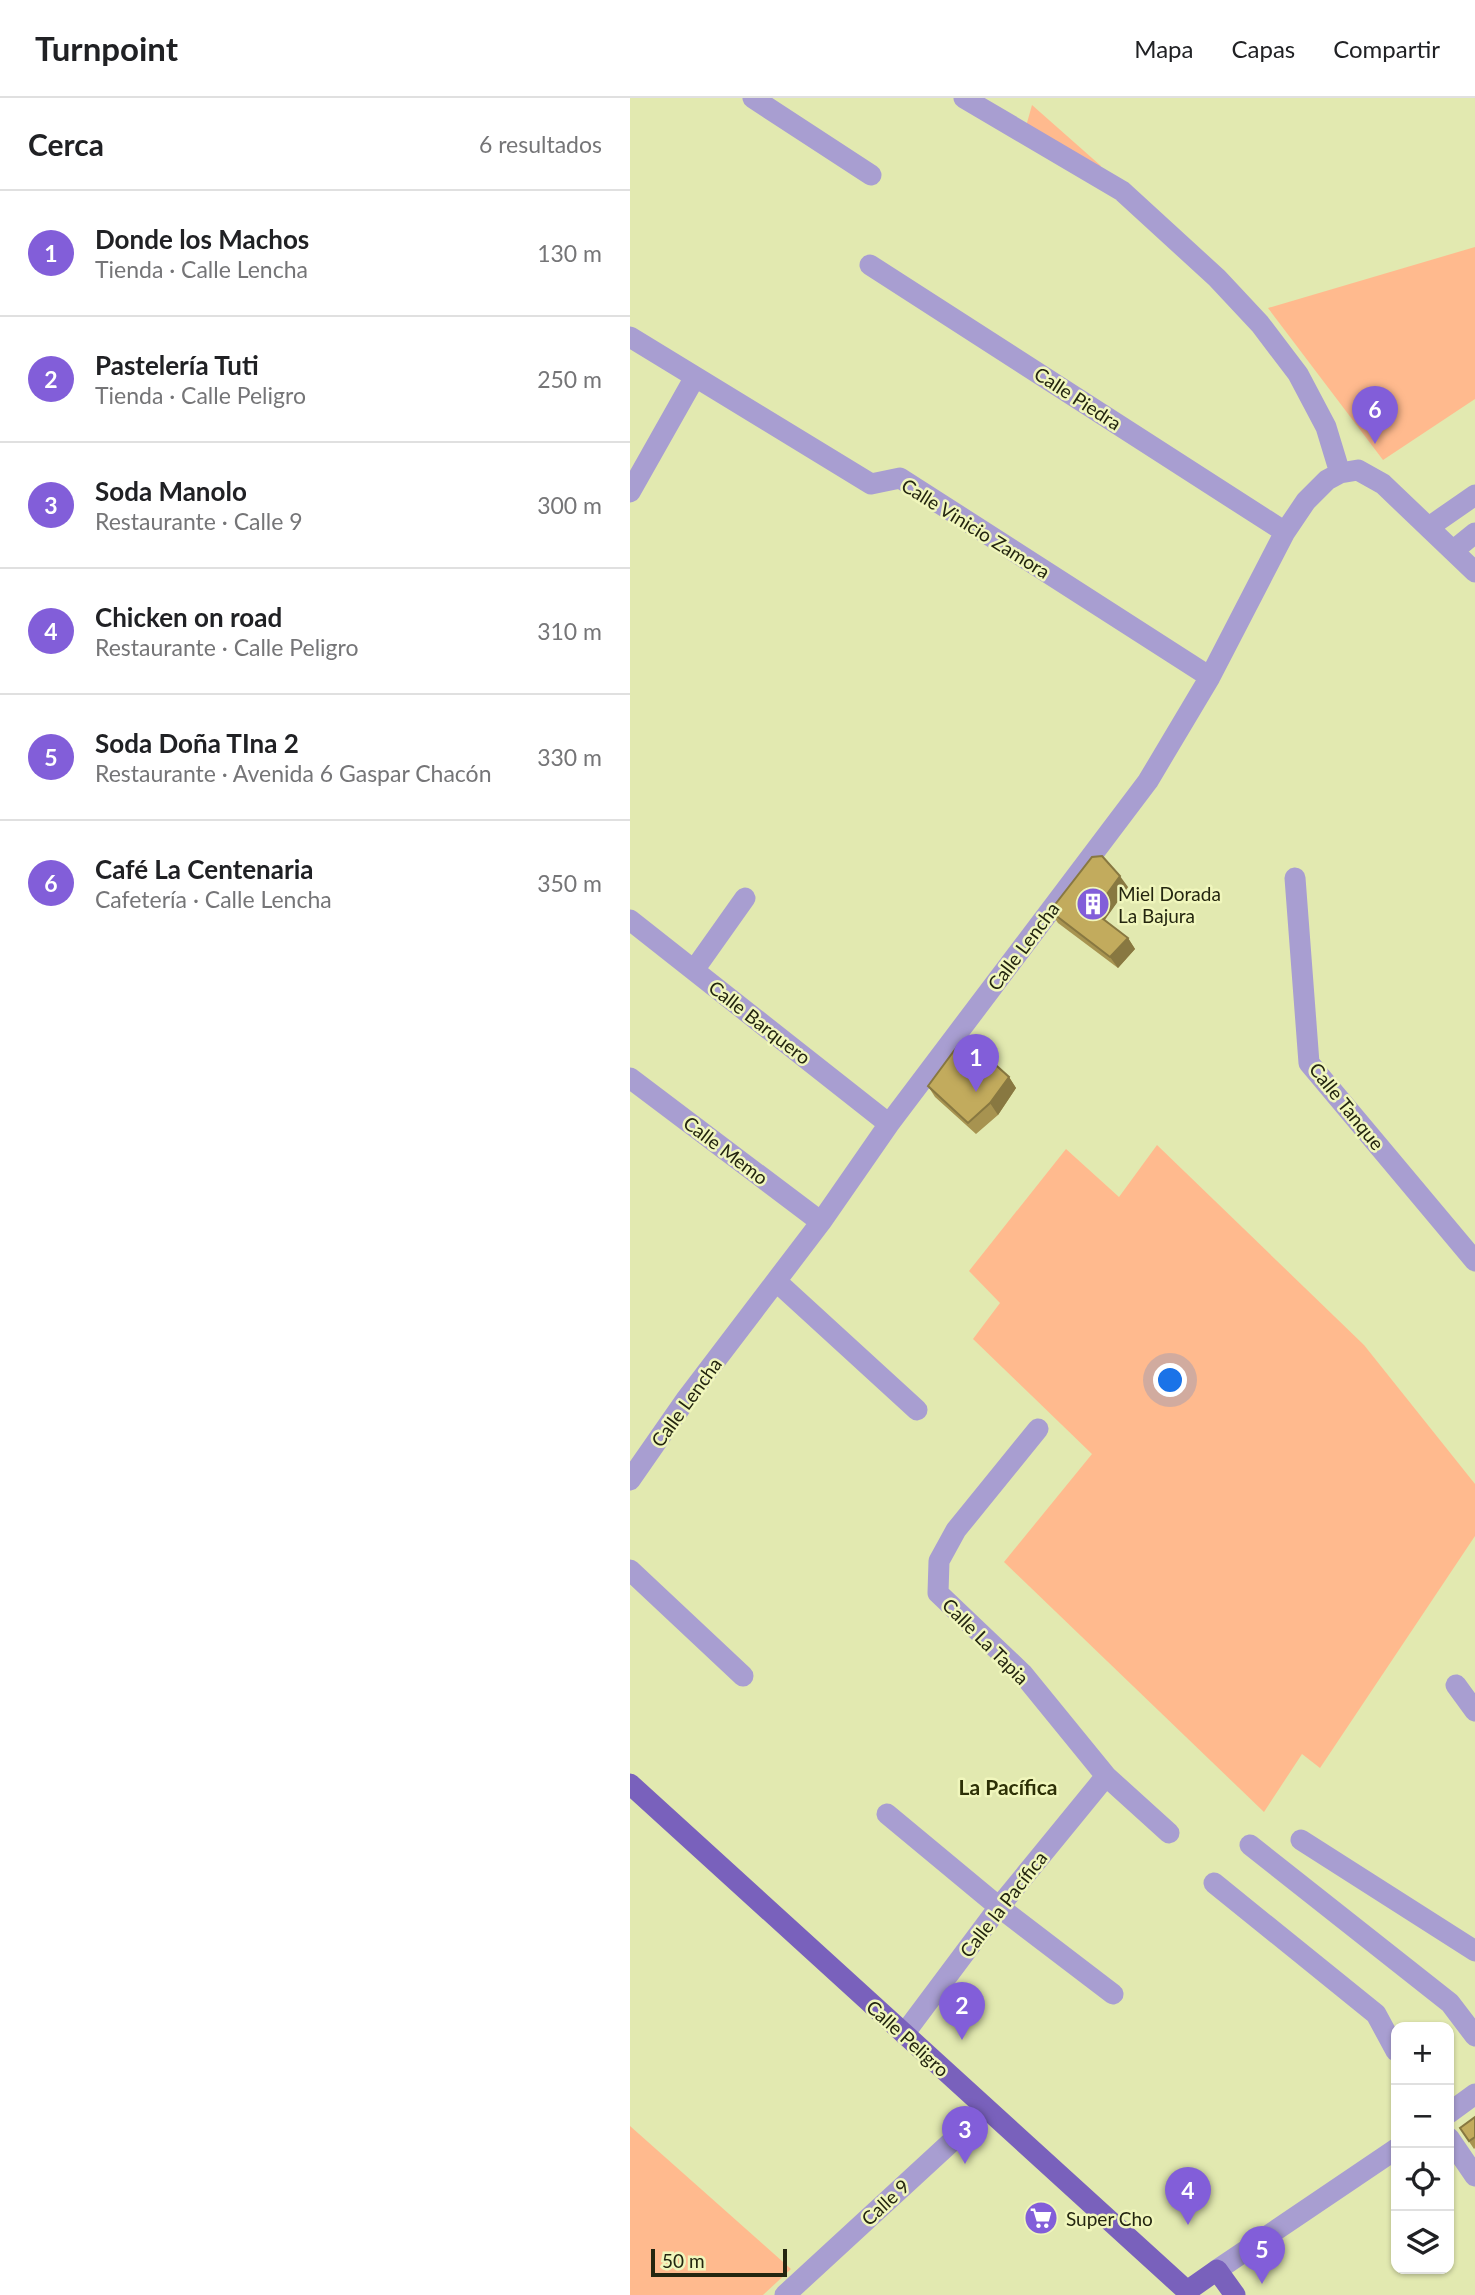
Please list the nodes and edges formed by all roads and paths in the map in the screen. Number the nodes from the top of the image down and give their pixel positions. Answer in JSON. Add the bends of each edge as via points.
{"nodes":[{"id":1,"x":752,"y":98,"type":"edge"},
{"id":2,"x":964,"y":98,"type":"edge"},
{"id":3,"x":871,"y":175,"type":"dead end"},
{"id":4,"x":870,"y":265,"type":"dead end"},
{"id":5,"x":630,"y":337,"type":"edge"},
{"id":6,"x":695,"y":377,"type":"junction"},
{"id":7,"x":1340,"y":473,"type":"junction"},
{"id":8,"x":630,"y":492,"type":"edge"},
{"id":9,"x":1475,"y":495,"type":"edge"},
{"id":10,"x":1429,"y":527,"type":"junction"},
{"id":11,"x":1285,"y":532,"type":"junction"},
{"id":12,"x":1475,"y":533,"type":"edge"},
{"id":13,"x":1454,"y":550,"type":"junction"},
{"id":14,"x":1475,"y":572,"type":"edge"},
{"id":15,"x":1210,"y":677,"type":"junction"},
{"id":16,"x":1295,"y":878,"type":"dead end"},
{"id":17,"x":745,"y":898,"type":"dead end"},
{"id":18,"x":630,"y":920,"type":"edge"},
{"id":19,"x":694,"y":970,"type":"junction"},
{"id":20,"x":630,"y":1078,"type":"edge"},
{"id":21,"x":889,"y":1124,"type":"junction"},
{"id":22,"x":821,"y":1222,"type":"junction"},
{"id":23,"x":1475,"y":1261,"type":"edge"},
{"id":24,"x":776,"y":1280,"type":"junction"},
{"id":25,"x":917,"y":1410,"type":"dead end"},
{"id":26,"x":1038,"y":1429,"type":"dead end"},
{"id":27,"x":630,"y":1480,"type":"edge"},
{"id":28,"x":630,"y":1570,"type":"edge"},
{"id":29,"x":743,"y":1676,"type":"dead end"},
{"id":30,"x":1456,"y":1685,"type":"dead end"},
{"id":31,"x":1475,"y":1711,"type":"edge"},
{"id":32,"x":1106,"y":1776,"type":"junction"},
{"id":33,"x":630,"y":1784,"type":"edge"},
{"id":34,"x":887,"y":1814,"type":"dead end"},
{"id":35,"x":1169,"y":1833,"type":"dead end"},
{"id":36,"x":1301,"y":1840,"type":"dead end"},
{"id":37,"x":1250,"y":1845,"type":"dead end"},
{"id":38,"x":1214,"y":1883,"type":"dead end"},
{"id":39,"x":999,"y":1907,"type":"junction"},
{"id":40,"x":1475,"y":1951,"type":"edge"},
{"id":41,"x":1113,"y":1994,"type":"dead end"},
{"id":42,"x":904,"y":2034,"type":"junction"},
{"id":43,"x":1475,"y":2036,"type":"edge"},
{"id":44,"x":1391,"y":2042,"type":"edge"},
{"id":45,"x":1475,"y":2094,"type":"edge"},
{"id":46,"x":1454,"y":2109,"type":"edge"},
{"id":47,"x":986,"y":2110,"type":"junction"},
{"id":48,"x":1454,"y":2145,"type":"edge"},
{"id":49,"x":1391,"y":2152,"type":"edge"},
{"id":50,"x":1475,"y":2176,"type":"edge"},
{"id":51,"x":1217,"y":2270,"type":"junction"},
{"id":52,"x":1185,"y":2293,"type":"edge"},
{"id":53,"x":785,"y":2295,"type":"edge"},
{"id":54,"x":1235,"y":2295,"type":"edge"}],
"edges":[{"from":1,"to":3,"type":"street"},
{"from":2,"to":7,"type":"street","via":[[1122,191],[1217,278],[1298,374],[1326,427]]},
{"from":4,"to":11,"type":"street","name":"Calle Piedra"},
{"from":5,"to":6,"type":"street","name":"Calle Vinicio Zamora"},
{"from":6,"to":8,"type":"street"},
{"from":6,"to":15,"type":"street","name":"Calle Vinicio Zamora","via":[[871,484],[900,478]]},
{"from":7,"to":10,"type":"street","via":[[1358,470],[1382,484]]},
{"from":7,"to":11,"type":"street","name":"Calle Lencha","via":[[1306,501]]},
{"from":9,"to":10,"type":"street"},
{"from":10,"to":13,"type":"street"},
{"from":11,"to":15,"type":"street","name":"Calle Lencha"},
{"from":12,"to":13,"type":"street"},
{"from":13,"to":14,"type":"street"},
{"from":15,"to":21,"type":"street","name":"Calle Lencha","via":[[1148,781]]},
{"from":16,"to":23,"type":"street","name":"Calle Tanque","via":[[1309,1063]]},
{"from":17,"to":19,"type":"street"},
{"from":18,"to":19,"type":"street","name":"Calle Barquero"},
{"from":19,"to":21,"type":"street","name":"Calle Barquero"},
{"from":20,"to":22,"type":"street","name":"Calle Memo"},
{"from":21,"to":22,"type":"street","name":"Calle Lencha"},
{"from":22,"to":24,"type":"street","name":"Calle Lencha"},
{"from":24,"to":25,"type":"street"},
{"from":24,"to":27,"type":"street","name":"Calle Lencha"},
{"from":26,"to":32,"type":"street","name":"Calle La Tapia","via":[[956,1530],[939,1561],[939,1593],[1022,1672]]},
{"from":28,"to":29,"type":"street"},
{"from":30,"to":31,"type":"street"},
{"from":32,"to":35,"type":"street","name":"Calle La Tapia"},
{"from":32,"to":39,"type":"street","name":"Calle la Pacífica"},
{"from":33,"to":42,"type":"main road","name":"Calle Peligro"},
{"from":34,"to":39,"type":"street"},
{"from":36,"to":40,"type":"street"},
{"from":37,"to":43,"type":"street","via":[[1450,2003]]},
{"from":38,"to":44,"type":"street","via":[[1376,2014]]},
{"from":39,"to":41,"type":"street"},
{"from":39,"to":42,"type":"street","name":"Calle la Pacífica"},
{"from":42,"to":47,"type":"main road","name":"Calle Peligro"},
{"from":45,"to":46,"type":"street"},
{"from":47,"to":52,"type":"main road","name":"Calle Peligro"},
{"from":47,"to":53,"type":"street","name":"Calle 9"},
{"from":48,"to":50,"type":"street"},
{"from":49,"to":51,"type":"street"},
{"from":51,"to":52,"type":"main road"},
{"from":51,"to":54,"type":"main road"}]}
